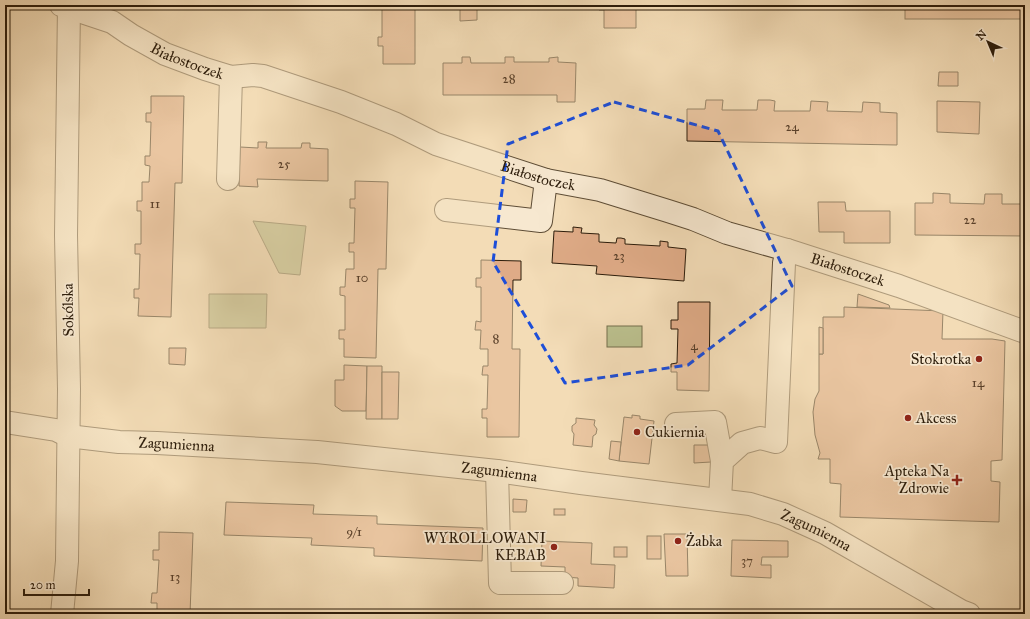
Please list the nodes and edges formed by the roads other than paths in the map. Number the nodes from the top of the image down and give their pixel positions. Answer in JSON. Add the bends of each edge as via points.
{"nodes":[{"id":1,"x":66,"y":6,"type":"edge"},
{"id":2,"x":232,"y":77,"type":"junction"},
{"id":3,"x":228,"y":179,"type":"dead end"},
{"id":4,"x":546,"y":180,"type":"junction"},
{"id":5,"x":446,"y":210,"type":"dead end"},
{"id":6,"x":785,"y":249,"type":"junction"},
{"id":7,"x":1025,"y":332,"type":"edge"},
{"id":8,"x":5,"y":422,"type":"edge"},
{"id":9,"x":676,"y":424,"type":"dead end"},
{"id":10,"x":68,"y":436,"type":"junction"},
{"id":11,"x":722,"y":460,"type":"junction"},
{"id":12,"x":497,"y":470,"type":"junction"},
{"id":13,"x":720,"y":500,"type":"junction"},
{"id":14,"x":562,"y":583,"type":"dead end"},
{"id":15,"x":62,"y":614,"type":"edge"},
{"id":16,"x":969,"y":614,"type":"edge"}],
"edges":[{"from":1,"to":2,"type":"street","name":"Białostoczek","via":[[112,22],[165,54]]},
{"from":1,"to":10,"type":"street","name":"Sokólska"},
{"from":2,"to":3,"type":"street"},
{"from":2,"to":4,"type":"street","name":"Białostoczek","via":[[263,76],[341,102],[396,124],[436,144]]},
{"from":4,"to":5,"type":"street","via":[[541,221]]},
{"from":4,"to":6,"type":"street","name":"Białostoczek","via":[[600,190],[693,219],[727,233]]},
{"from":6,"to":7,"type":"street","name":"Białostoczek","via":[[899,286]]},
{"from":6,"to":11,"type":"street","via":[[776,442],[760,438],[742,443]]},
{"from":8,"to":10,"type":"street","name":"Zagumienna","via":[[56,430]]},
{"from":9,"to":11,"type":"street","via":[[715,422]]},
{"from":10,"to":12,"type":"street","name":"Zagumienna","via":[[119,442],[317,452]]},
{"from":10,"to":15,"type":"street","name":"Sokólska","via":[[67,561]]},
{"from":11,"to":13,"type":"street"},
{"from":12,"to":13,"type":"street","name":"Zagumienna"},
{"from":12,"to":14,"type":"street","via":[[500,583]]},
{"from":13,"to":16,"type":"street","name":"Zagumienna","via":[[750,504],[776,512],[825,533]]}]}
